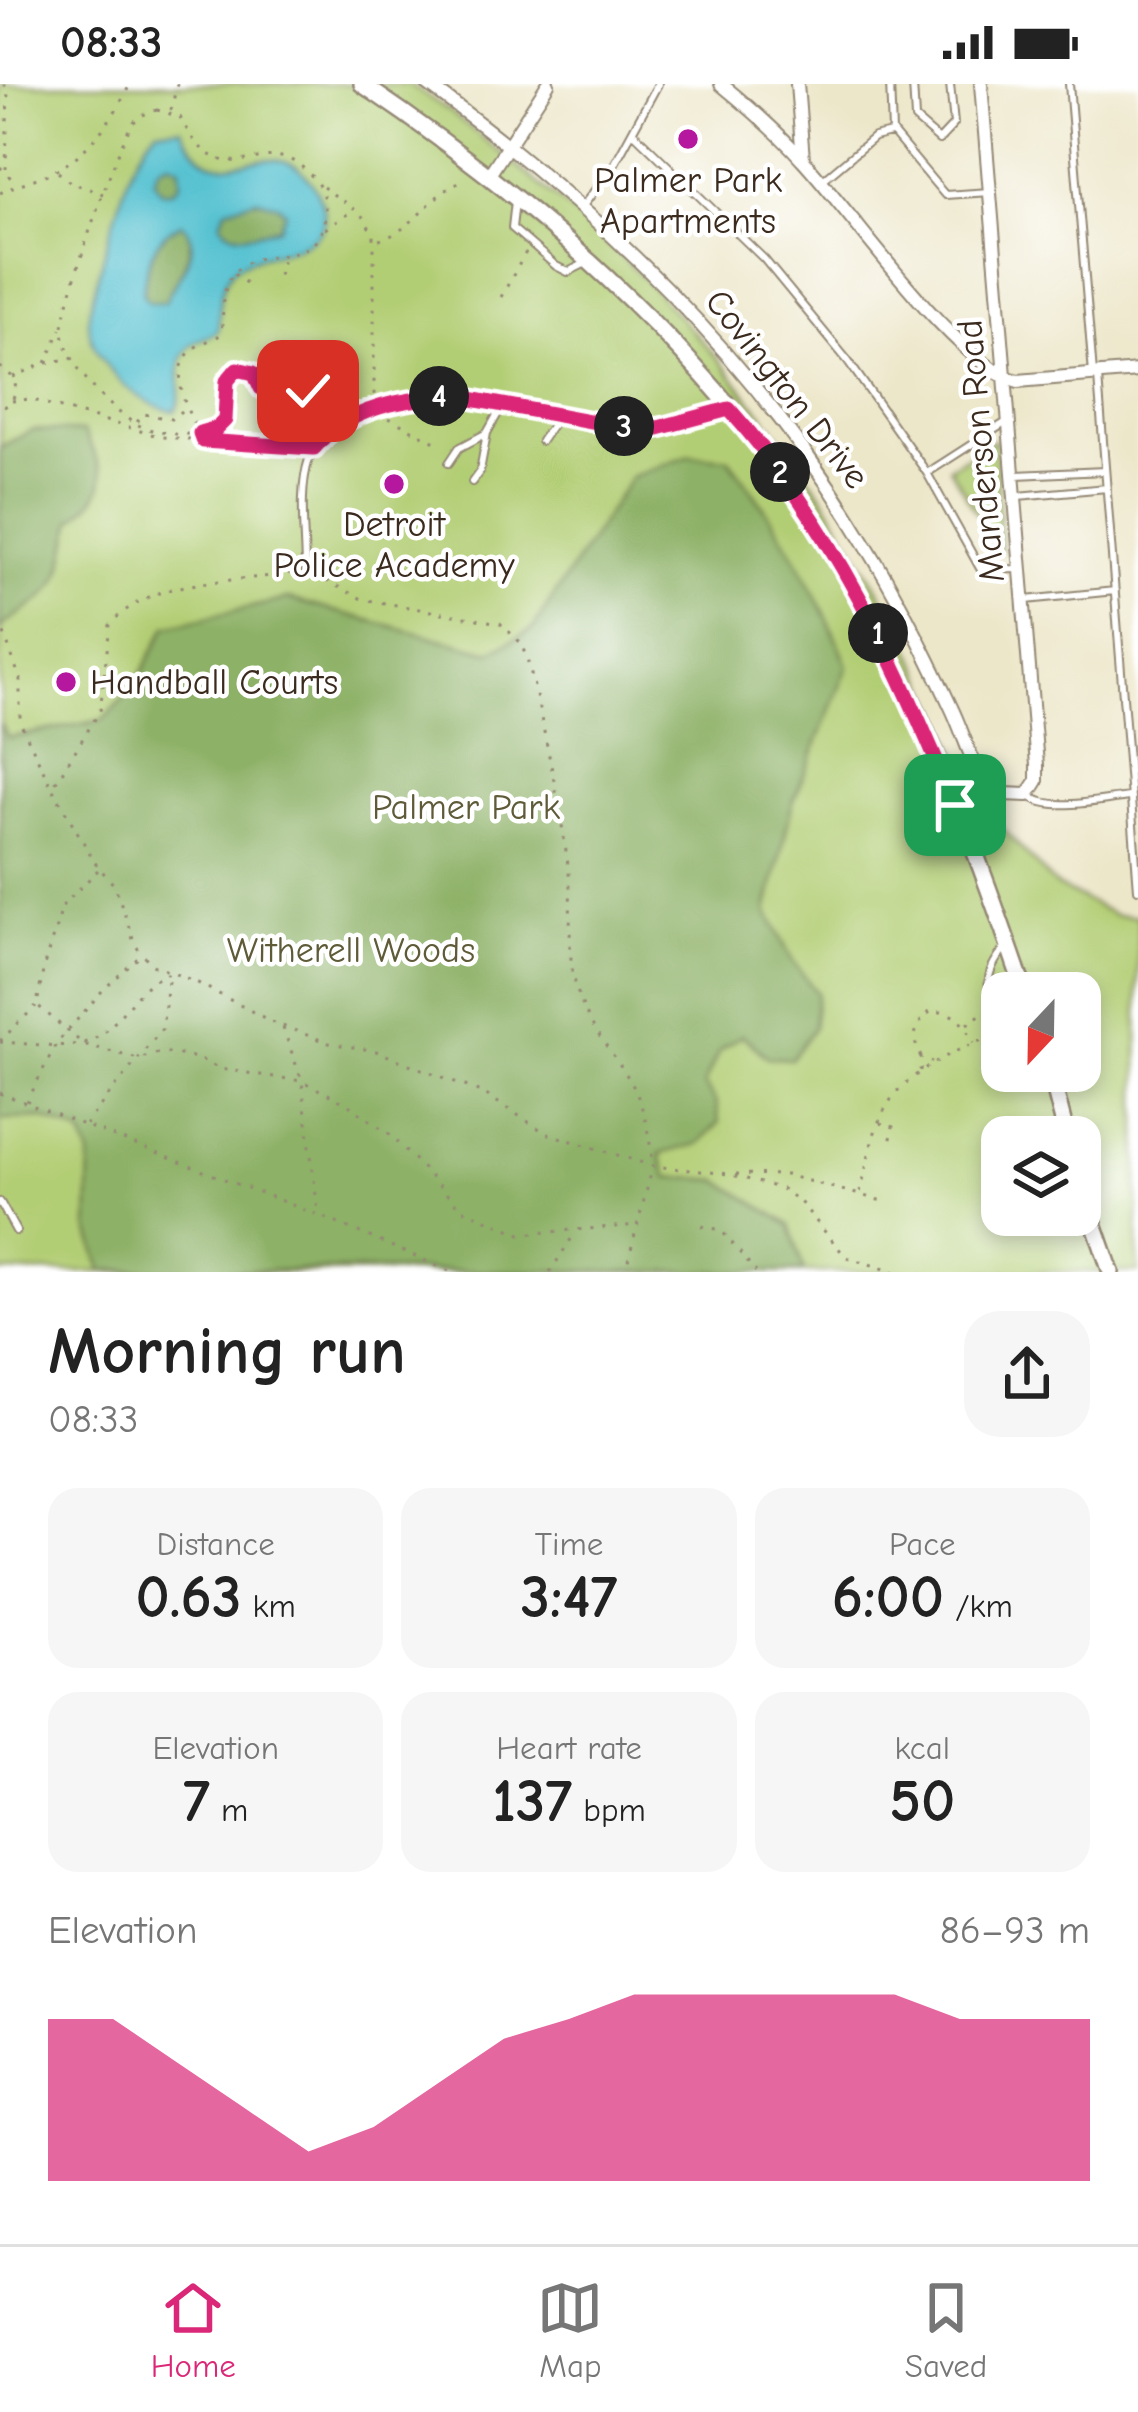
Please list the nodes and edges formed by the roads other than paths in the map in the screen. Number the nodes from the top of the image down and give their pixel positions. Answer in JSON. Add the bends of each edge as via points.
{"nodes":[{"id":1,"x":362,"y":84,"type":"edge"},
{"id":2,"x":548,"y":84,"type":"edge"},
{"id":3,"x":658,"y":84,"type":"edge"},
{"id":4,"x":721,"y":84,"type":"edge"},
{"id":5,"x":797,"y":84,"type":"edge"},
{"id":6,"x":890,"y":84,"type":"edge"},
{"id":7,"x":913,"y":84,"type":"edge"},
{"id":8,"x":950,"y":84,"type":"edge"},
{"id":9,"x":981,"y":84,"type":"edge"},
{"id":10,"x":1069,"y":84,"type":"edge"},
{"id":11,"x":430,"y":85,"type":"edge"},
{"id":12,"x":633,"y":132,"type":"junction"},
{"id":13,"x":892,"y":132,"type":"junction"},
{"id":14,"x":509,"y":144,"type":"junction"},
{"id":15,"x":802,"y":159,"type":"junction"},
{"id":16,"x":489,"y":175,"type":"junction"},
{"id":17,"x":821,"y":181,"type":"junction"},
{"id":18,"x":990,"y":192,"type":"junction"},
{"id":19,"x":516,"y":198,"type":"junction"},
{"id":20,"x":583,"y":206,"type":"junction"},
{"id":21,"x":588,"y":261,"type":"junction"},
{"id":22,"x":1138,"y":370,"type":"edge"},
{"id":23,"x":1095,"y":373,"type":"junction"},
{"id":24,"x":1005,"y":378,"type":"junction"},
{"id":25,"x":504,"y":403,"type":"junction"},
{"id":26,"x":729,"y":409,"type":"junction"},
{"id":27,"x":558,"y":416,"type":"junction"},
{"id":28,"x":1008,"y":421,"type":"junction"},
{"id":29,"x":487,"y":433,"type":"junction"},
{"id":30,"x":541,"y":442,"type":"dead end"},
{"id":31,"x":449,"y":464,"type":"dead end"},
{"id":32,"x":1106,"y":471,"type":"junction"},
{"id":33,"x":927,"y":473,"type":"junction"},
{"id":34,"x":1013,"y":475,"type":"junction"},
{"id":35,"x":472,"y":482,"type":"dead end"},
{"id":36,"x":1107,"y":488,"type":"junction"},
{"id":37,"x":1015,"y":496,"type":"junction"},
{"id":38,"x":1020,"y":568,"type":"junction"},
{"id":39,"x":305,"y":570,"type":"road end"},
{"id":40,"x":1115,"y":591,"type":"junction"},
{"id":41,"x":1023,"y":601,"type":"junction"},
{"id":42,"x":1028,"y":795,"type":"junction"},
{"id":43,"x":1131,"y":797,"type":"junction"},
{"id":44,"x":1138,"y":889,"type":"edge"},
{"id":45,"x":1009,"y":945,"type":"junction"},
{"id":46,"x":988,"y":972,"type":"edge"},
{"id":47,"x":1018,"y":972,"type":"edge"},
{"id":48,"x":0,"y":1202,"type":"edge"},
{"id":49,"x":16,"y":1232,"type":"dead end"},
{"id":50,"x":1098,"y":1236,"type":"edge"},
{"id":51,"x":1111,"y":1272,"type":"edge"}],
"edges":[{"from":1,"to":16,"type":"street"},
{"from":2,"to":14,"type":"street"},
{"from":3,"to":12,"type":"lane"},
{"from":4,"to":15,"type":"street"},
{"from":5,"to":15,"type":"street"},
{"from":6,"to":13,"type":"lane"},
{"from":7,"to":8,"type":"lane","via":[[915,118],[939,140],[954,124]]},
{"from":9,"to":18,"type":"street","name":"Manderson Road"},
{"from":10,"to":23,"type":"lane"},
{"from":11,"to":14,"type":"street","name":"Covington Drive"},
{"from":12,"to":20,"type":"lane"},
{"from":12,"to":33,"type":"lane","via":[[764,260]]},
{"from":13,"to":17,"type":"lane","via":[[874,137]]},
{"from":13,"to":18,"type":"lane","via":[[945,195]]},
{"from":14,"to":16,"type":"street"},
{"from":14,"to":20,"type":"street","name":"Covington Drive"},
{"from":15,"to":17,"type":"street"},
{"from":16,"to":19,"type":"street"},
{"from":17,"to":24,"type":"street","via":[[947,332]]},
{"from":18,"to":24,"type":"street","name":"Manderson Road"},
{"from":19,"to":21,"type":"street"},
{"from":19,"to":21,"type":"lane","via":[[512,228],[529,243],[568,272]]},
{"from":20,"to":42,"type":"street","name":"Covington Drive","via":[[686,306],[798,443],[908,617],[980,777],[995,791]]},
{"from":21,"to":26,"type":"street"},
{"from":22,"to":23,"type":"street"},
{"from":23,"to":24,"type":"street"},
{"from":23,"to":32,"type":"lane"},
{"from":24,"to":28,"type":"street","name":"Manderson Road"},
{"from":25,"to":27,"type":"lane"},
{"from":25,"to":29,"type":"lane"},
{"from":25,"to":39,"type":"lane","via":[[443,396],[375,408],[342,424],[314,448],[304,481]]},
{"from":26,"to":27,"type":"lane","via":[[658,428]]},
{"from":26,"to":45,"type":"street","via":[[807,510],[896,667]]},
{"from":27,"to":30,"type":"lane"},
{"from":28,"to":33,"type":"lane"},
{"from":28,"to":34,"type":"street","name":"Manderson Road"},
{"from":29,"to":31,"type":"lane","via":[[459,448]]},
{"from":29,"to":35,"type":"lane"},
{"from":32,"to":34,"type":"lane"},
{"from":32,"to":36,"type":"lane"},
{"from":33,"to":38,"type":"lane","via":[[981,570]]},
{"from":34,"to":37,"type":"street","name":"Manderson Road"},
{"from":36,"to":37,"type":"lane"},
{"from":36,"to":40,"type":"lane"},
{"from":37,"to":38,"type":"street","name":"Manderson Road"},
{"from":38,"to":41,"type":"street","name":"Manderson Road"},
{"from":40,"to":41,"type":"lane"},
{"from":40,"to":43,"type":"lane"},
{"from":41,"to":42,"type":"street","name":"Manderson Road","via":[[1037,765]]},
{"from":42,"to":43,"type":"lane","via":[[1054,803]]},
{"from":43,"to":44,"type":"lane"},
{"from":45,"to":46,"type":"lane"},
{"from":45,"to":47,"type":"street"},
{"from":48,"to":49,"type":"lane"},
{"from":50,"to":51,"type":"street"}]}
